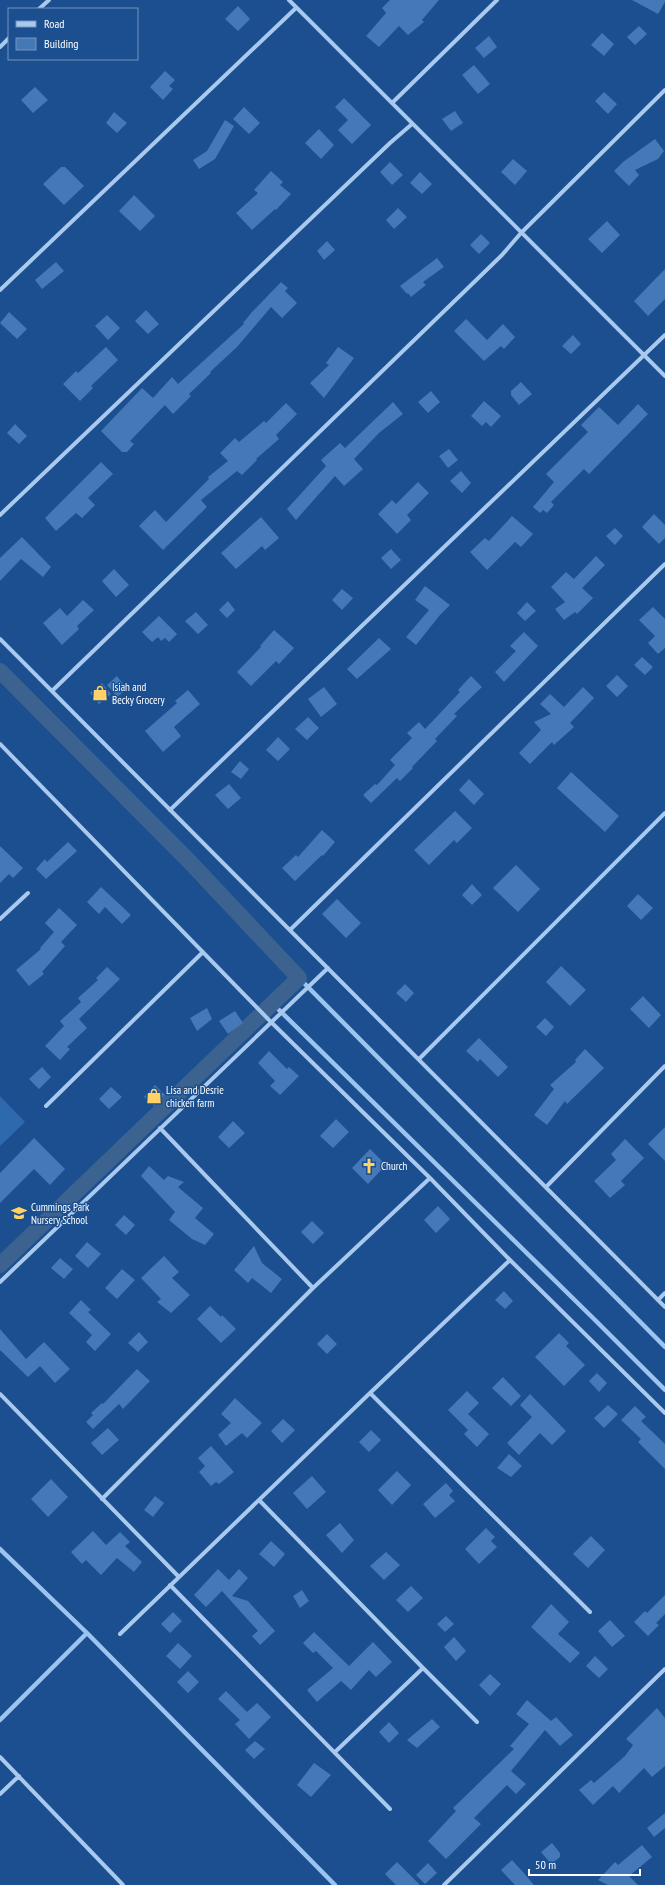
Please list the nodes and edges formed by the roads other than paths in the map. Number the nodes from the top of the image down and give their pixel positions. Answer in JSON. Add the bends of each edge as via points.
{"nodes":[{"id":1,"x":49,"y":0,"type":"edge"},
{"id":2,"x":289,"y":0,"type":"edge"},
{"id":3,"x":497,"y":0,"type":"edge"},
{"id":4,"x":40,"y":8,"type":"edge"},
{"id":5,"x":296,"y":8,"type":"junction"},
{"id":6,"x":8,"y":39,"type":"edge"},
{"id":7,"x":0,"y":47,"type":"edge"},
{"id":8,"x":665,"y":90,"type":"edge"},
{"id":9,"x":392,"y":103,"type":"junction"},
{"id":10,"x":412,"y":124,"type":"junction"},
{"id":11,"x":521,"y":233,"type":"junction"},
{"id":12,"x":0,"y":290,"type":"edge"},
{"id":13,"x":665,"y":335,"type":"edge"},
{"id":14,"x":644,"y":356,"type":"junction"},
{"id":15,"x":665,"y":376,"type":"edge"},
{"id":16,"x":0,"y":515,"type":"edge"},
{"id":17,"x":665,"y":564,"type":"edge"},
{"id":18,"x":0,"y":639,"type":"edge"},
{"id":19,"x":52,"y":691,"type":"junction"},
{"id":20,"x":0,"y":744,"type":"edge"},
{"id":21,"x":170,"y":810,"type":"junction"},
{"id":22,"x":665,"y":813,"type":"edge"},
{"id":23,"x":28,"y":893,"type":"dead end"},
{"id":24,"x":0,"y":919,"type":"edge"},
{"id":25,"x":290,"y":930,"type":"junction"},
{"id":26,"x":203,"y":952,"type":"junction"},
{"id":27,"x":328,"y":968,"type":"junction"},
{"id":28,"x":271,"y":1022,"type":"junction"},
{"id":29,"x":419,"y":1059,"type":"junction"},
{"id":30,"x":665,"y":1066,"type":"edge"},
{"id":31,"x":46,"y":1106,"type":"dead end"},
{"id":32,"x":160,"y":1128,"type":"junction"},
{"id":33,"x":430,"y":1178,"type":"junction"},
{"id":34,"x":546,"y":1187,"type":"junction"},
{"id":35,"x":510,"y":1260,"type":"junction"},
{"id":36,"x":0,"y":1282,"type":"edge"},
{"id":37,"x":313,"y":1288,"type":"junction"},
{"id":38,"x":665,"y":1293,"type":"edge"},
{"id":39,"x":658,"y":1300,"type":"junction"},
{"id":40,"x":665,"y":1306,"type":"edge"},
{"id":41,"x":370,"y":1393,"type":"junction"},
{"id":42,"x":0,"y":1394,"type":"edge"},
{"id":43,"x":665,"y":1413,"type":"edge"},
{"id":44,"x":102,"y":1499,"type":"junction"},
{"id":45,"x":259,"y":1500,"type":"junction"},
{"id":46,"x":179,"y":1577,"type":"junction"},
{"id":47,"x":170,"y":1585,"type":"junction"},
{"id":48,"x":590,"y":1612,"type":"dead end"},
{"id":49,"x":120,"y":1634,"type":"dead end"},
{"id":50,"x":423,"y":1668,"type":"junction"},
{"id":51,"x":665,"y":1669,"type":"edge"},
{"id":52,"x":477,"y":1722,"type":"dead end"},
{"id":53,"x":335,"y":1752,"type":"junction"},
{"id":54,"x":0,"y":1756,"type":"edge"},
{"id":55,"x":19,"y":1776,"type":"junction"},
{"id":56,"x":0,"y":1794,"type":"edge"},
{"id":57,"x":390,"y":1809,"type":"dead end"},
{"id":58,"x":123,"y":1885,"type":"edge"},
{"id":59,"x":444,"y":1885,"type":"edge"}],
"edges":[{"from":1,"to":4,"type":"street"},
{"from":2,"to":5,"type":"street"},
{"from":3,"to":9,"type":"street"},
{"from":5,"to":9,"type":"street"},
{"from":5,"to":12,"type":"street"},
{"from":6,"to":7,"type":"street"},
{"from":8,"to":11,"type":"street"},
{"from":9,"to":10,"type":"street"},
{"from":10,"to":11,"type":"street"},
{"from":10,"to":16,"type":"street"},
{"from":11,"to":14,"type":"street"},
{"from":11,"to":19,"type":"street","via":[[502,255]]},
{"from":13,"to":14,"type":"street"},
{"from":14,"to":15,"type":"street"},
{"from":14,"to":21,"type":"street"},
{"from":17,"to":25,"type":"street"},
{"from":18,"to":19,"type":"street"},
{"from":19,"to":21,"type":"street"},
{"from":20,"to":26,"type":"street"},
{"from":21,"to":25,"type":"street"},
{"from":22,"to":29,"type":"street"},
{"from":23,"to":24,"type":"street"},
{"from":25,"to":27,"type":"street"},
{"from":26,"to":28,"type":"street"},
{"from":26,"to":31,"type":"street"},
{"from":27,"to":28,"type":"street"},
{"from":27,"to":29,"type":"street"},
{"from":28,"to":32,"type":"street"},
{"from":28,"to":33,"type":"street"},
{"from":29,"to":34,"type":"street"},
{"from":30,"to":34,"type":"street"},
{"from":32,"to":36,"type":"street"},
{"from":32,"to":37,"type":"street"},
{"from":33,"to":35,"type":"street"},
{"from":33,"to":37,"type":"street"},
{"from":34,"to":39,"type":"street"},
{"from":35,"to":41,"type":"street"},
{"from":35,"to":43,"type":"street"},
{"from":37,"to":44,"type":"street"},
{"from":38,"to":39,"type":"street"},
{"from":39,"to":40,"type":"street"},
{"from":41,"to":45,"type":"street"},
{"from":41,"to":48,"type":"street"},
{"from":42,"to":44,"type":"street"},
{"from":44,"to":46,"type":"street"},
{"from":45,"to":46,"type":"street"},
{"from":45,"to":50,"type":"street"},
{"from":46,"to":47,"type":"street"},
{"from":47,"to":49,"type":"street"},
{"from":47,"to":53,"type":"street"},
{"from":50,"to":52,"type":"street"},
{"from":50,"to":53,"type":"street"},
{"from":51,"to":59,"type":"street"},
{"from":53,"to":57,"type":"street"},
{"from":54,"to":55,"type":"street"},
{"from":55,"to":56,"type":"street"},
{"from":55,"to":58,"type":"street"}]}
